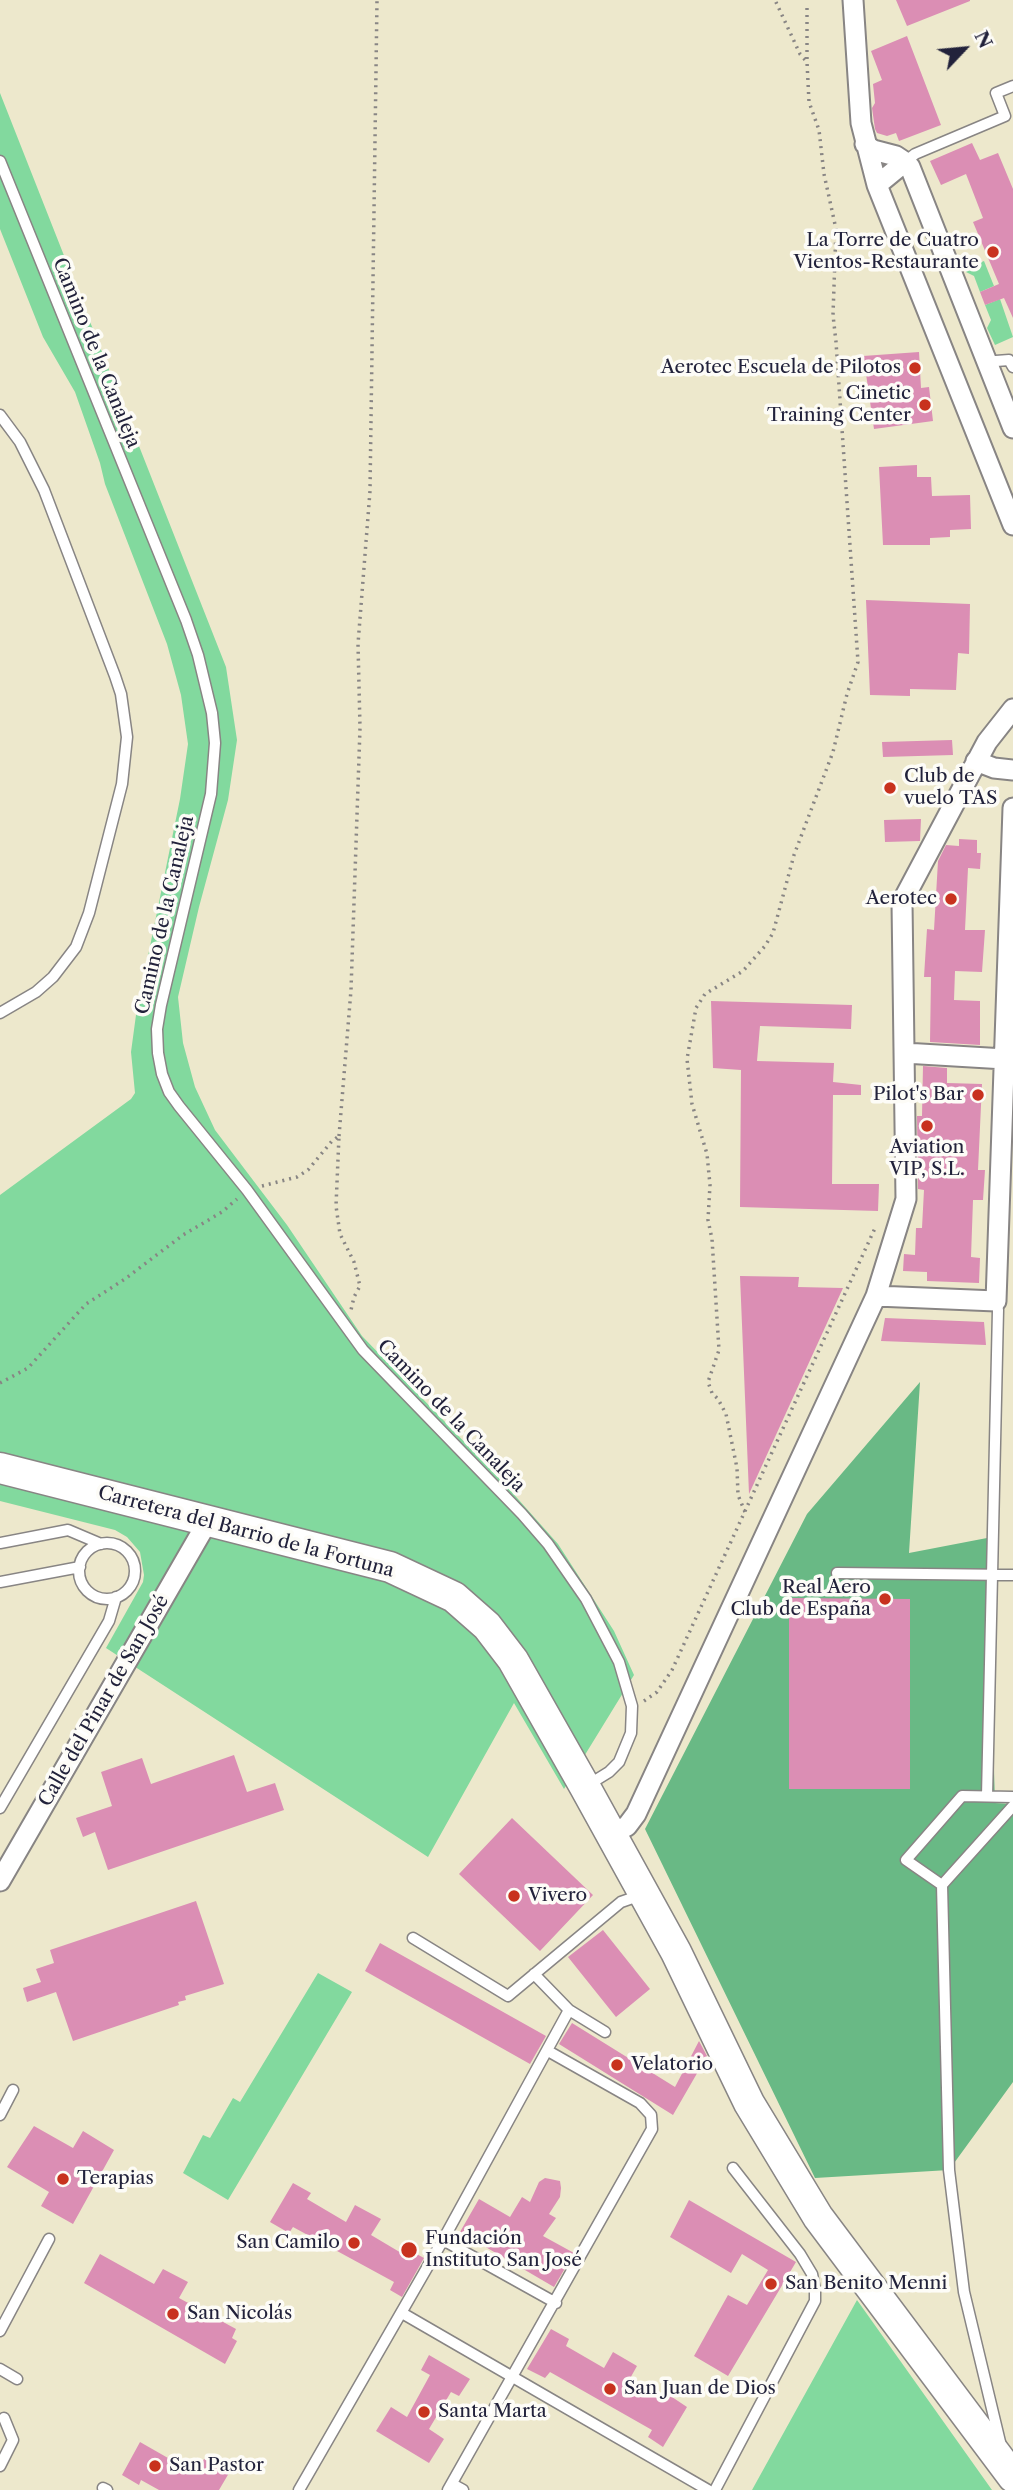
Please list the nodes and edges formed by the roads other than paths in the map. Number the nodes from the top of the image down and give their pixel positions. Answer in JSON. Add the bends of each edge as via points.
{"nodes":[{"id":1,"x":853,"y":0,"type":"edge"},
{"id":2,"x":1013,"y":86,"type":"edge"},
{"id":3,"x":865,"y":144,"type":"junction"},
{"id":4,"x":0,"y":162,"type":"edge"},
{"id":5,"x":905,"y":162,"type":"junction"},
{"id":6,"x":877,"y":185,"type":"junction"},
{"id":7,"x":987,"y":364,"type":"junction"},
{"id":8,"x":1013,"y":366,"type":"edge"},
{"id":9,"x":0,"y":415,"type":"edge"},
{"id":10,"x":1013,"y":428,"type":"edge"},
{"id":11,"x":1013,"y":525,"type":"edge"},
{"id":12,"x":1010,"y":718,"type":"edge"},
{"id":13,"x":976,"y":761,"type":"junction"},
{"id":14,"x":1013,"y":770,"type":"edge"},
{"id":15,"x":1013,"y":808,"type":"edge"},
{"id":16,"x":0,"y":1013,"type":"edge"},
{"id":17,"x":904,"y":1053,"type":"junction"},
{"id":18,"x":1005,"y":1059,"type":"junction"},
{"id":19,"x":876,"y":1296,"type":"junction"},
{"id":20,"x":996,"y":1301,"type":"junction"},
{"id":21,"x":0,"y":1468,"type":"edge"},
{"id":22,"x":208,"y":1521,"type":"junction"},
{"id":23,"x":0,"y":1543,"type":"edge"},
{"id":24,"x":101,"y":1544,"type":"junction"},
{"id":25,"x":79,"y":1566,"type":"junction"},
{"id":26,"x":837,"y":1573,"type":"dead end"},
{"id":27,"x":993,"y":1574,"type":"junction"},
{"id":28,"x":1013,"y":1575,"type":"edge"},
{"id":29,"x":0,"y":1582,"type":"edge"},
{"id":30,"x":116,"y":1597,"type":"junction"},
{"id":31,"x":585,"y":1787,"type":"junction"},
{"id":32,"x":987,"y":1796,"type":"junction"},
{"id":33,"x":1013,"y":1797,"type":"edge"},
{"id":34,"x":1013,"y":1806,"type":"edge"},
{"id":35,"x":0,"y":1808,"type":"edge"},
{"id":36,"x":612,"y":1834,"type":"junction"},
{"id":37,"x":0,"y":1881,"type":"edge"},
{"id":38,"x":942,"y":1885,"type":"junction"},
{"id":39,"x":645,"y":1894,"type":"junction"},
{"id":40,"x":413,"y":1938,"type":"dead end"},
{"id":41,"x":534,"y":1975,"type":"junction"},
{"id":42,"x":569,"y":2010,"type":"junction"},
{"id":43,"x":605,"y":2032,"type":"dead end"},
{"id":44,"x":548,"y":2051,"type":"junction"},
{"id":45,"x":13,"y":2090,"type":"dead end"},
{"id":46,"x":0,"y":2115,"type":"edge"},
{"id":47,"x":733,"y":2168,"type":"dead end"},
{"id":48,"x":48,"y":2239,"type":"dead end"},
{"id":49,"x":443,"y":2240,"type":"junction"},
{"id":50,"x":556,"y":2303,"type":"junction"},
{"id":51,"x":402,"y":2313,"type":"junction"},
{"id":52,"x":0,"y":2331,"type":"edge"},
{"id":53,"x":0,"y":2369,"type":"edge"},
{"id":54,"x":513,"y":2376,"type":"junction"},
{"id":55,"x":17,"y":2379,"type":"dead end"},
{"id":56,"x":4,"y":2418,"type":"dead end"},
{"id":57,"x":0,"y":2466,"type":"edge"},
{"id":58,"x":1009,"y":2472,"type":"edge"},
{"id":59,"x":450,"y":2487,"type":"edge"},
{"id":60,"x":299,"y":2490,"type":"edge"},
{"id":61,"x":463,"y":2490,"type":"edge"},
{"id":62,"x":708,"y":2490,"type":"edge"},
{"id":63,"x":715,"y":2490,"type":"edge"}],
"edges":[{"from":1,"to":3,"type":"street"},
{"from":2,"to":5,"type":"lane","via":[[996,93],[1005,116]]},
{"from":3,"to":5,"type":"street"},
{"from":3,"to":6,"type":"street"},
{"from":4,"to":31,"type":"lane","name":"Camino de la Canaleja","via":[[186,620],[207,688],[215,743],[211,794],[161,1005],[157,1029],[162,1074],[169,1091],[247,1190],[347,1331],[522,1514],[580,1590],[619,1662],[632,1706],[631,1733],[619,1762]]},
{"from":5,"to":6,"type":"street"},
{"from":5,"to":7,"type":"street"},
{"from":6,"to":11,"type":"street"},
{"from":7,"to":8,"type":"lane","via":[[1009,360]]},
{"from":7,"to":10,"type":"street"},
{"from":9,"to":16,"type":"lane","via":[[44,489],[115,676],[127,737],[122,784],[76,947],[36,992]]},
{"from":12,"to":13,"type":"street"},
{"from":13,"to":14,"type":"street"},
{"from":13,"to":17,"type":"street","via":[[902,902]]},
{"from":15,"to":18,"type":"street"},
{"from":17,"to":18,"type":"street"},
{"from":17,"to":19,"type":"street","via":[[906,1199]]},
{"from":18,"to":20,"type":"street"},
{"from":19,"to":20,"type":"street"},
{"from":19,"to":36,"type":"street","via":[[636,1814]]},
{"from":20,"to":27,"type":"lane"},
{"from":21,"to":22,"type":"main road","name":"Carretera del Barrio de la Fortuna"},
{"from":22,"to":31,"type":"main road","name":"Carretera del Barrio de la Fortuna","via":[[390,1567],[454,1597],[487,1626],[513,1660]]},
{"from":22,"to":37,"type":"street","name":"Calle del Pinar de San José"},
{"from":23,"to":24,"type":"lane","via":[[68,1530]]},
{"from":24,"to":25,"type":"lane","via":[[92,1547]]},
{"from":24,"to":30,"type":"lane","via":[[125,1549],[134,1566],[131,1584]]},
{"from":25,"to":29,"type":"lane"},
{"from":25,"to":30,"type":"lane","via":[[90,1593]]},
{"from":26,"to":27,"type":"lane"},
{"from":27,"to":28,"type":"lane"},
{"from":27,"to":32,"type":"lane"},
{"from":30,"to":35,"type":"lane","via":[[108,1621]]},
{"from":31,"to":36,"type":"main road","name":"Carretera del Barrio de la Fortuna"},
{"from":32,"to":33,"type":"lane"},
{"from":32,"to":38,"type":"lane","via":[[961,1796],[906,1860]]},
{"from":34,"to":38,"type":"lane"},
{"from":36,"to":39,"type":"main road","name":"Carretera del Barrio de la Fortuna"},
{"from":38,"to":58,"type":"lane","via":[[949,2170],[964,2292]]},
{"from":39,"to":41,"type":"lane","via":[[621,1902]]},
{"from":39,"to":58,"type":"main road","name":"Carretera del Barrio de la Fortuna","via":[[749,2103],[818,2217]]},
{"from":40,"to":41,"type":"lane","via":[[508,1996]]},
{"from":41,"to":42,"type":"lane"},
{"from":42,"to":43,"type":"lane"},
{"from":42,"to":44,"type":"lane"},
{"from":44,"to":49,"type":"lane"},
{"from":44,"to":50,"type":"lane","via":[[640,2103],[650,2115],[652,2129]]},
{"from":45,"to":46,"type":"lane"},
{"from":47,"to":63,"type":"lane","via":[[800,2254],[816,2290],[815,2301]]},
{"from":48,"to":52,"type":"lane"},
{"from":49,"to":50,"type":"lane"},
{"from":49,"to":51,"type":"lane"},
{"from":50,"to":54,"type":"lane"},
{"from":51,"to":54,"type":"lane"},
{"from":51,"to":60,"type":"lane"},
{"from":53,"to":55,"type":"lane"},
{"from":54,"to":59,"type":"lane"},
{"from":54,"to":62,"type":"lane"},
{"from":56,"to":57,"type":"lane","via":[[13,2440]]},
{"from":59,"to":61,"type":"lane"}]}
